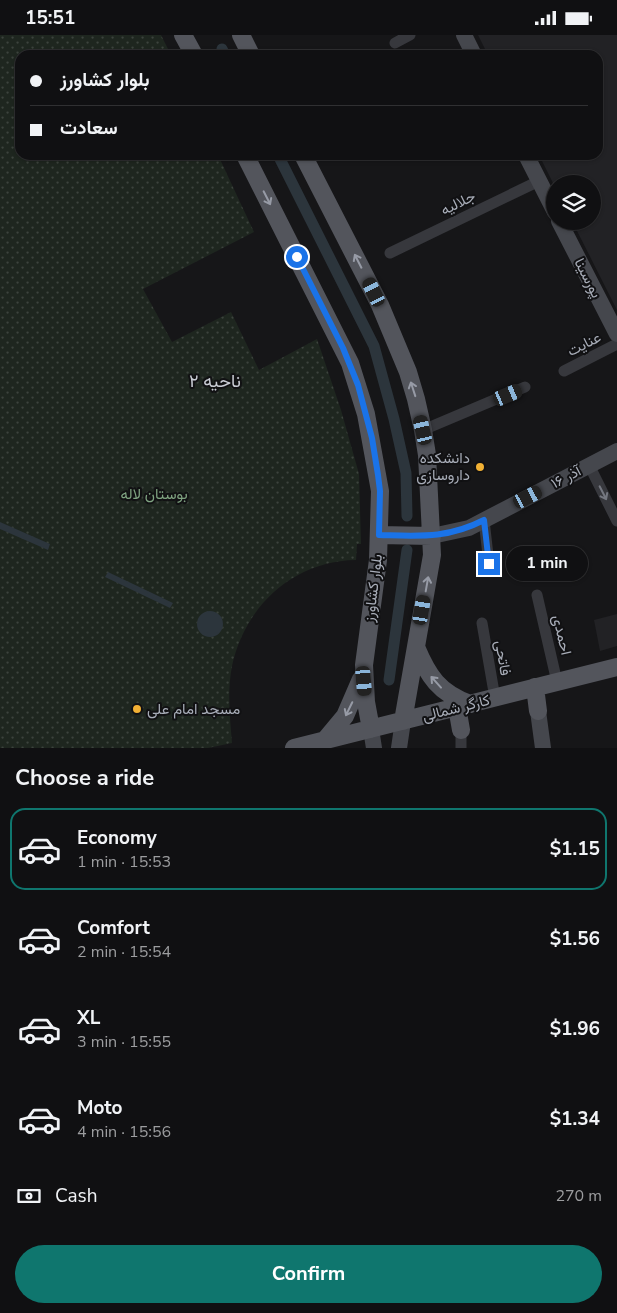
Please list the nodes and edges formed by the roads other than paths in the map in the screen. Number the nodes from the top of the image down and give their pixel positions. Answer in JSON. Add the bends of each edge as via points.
{"nodes":[{"id":1,"x":241,"y":35,"type":"edge"},
{"id":2,"x":410,"y":35,"type":"edge"},
{"id":3,"x":464,"y":35,"type":"edge"},
{"id":4,"x":395,"y":43,"type":"dead end"},
{"id":5,"x":248,"y":50,"type":"edge"},
{"id":6,"x":472,"y":50,"type":"edge"},
{"id":7,"x":248,"y":160,"type":"edge"},
{"id":8,"x":306,"y":160,"type":"edge"},
{"id":9,"x":528,"y":160,"type":"edge"},
{"id":10,"x":539,"y":181,"type":"junction"},
{"id":11,"x":546,"y":195,"type":"edge"},
{"id":12,"x":565,"y":230,"type":"edge"},
{"id":13,"x":390,"y":253,"type":"dead end"},
{"id":14,"x":617,"y":334,"type":"edge"},
{"id":15,"x":617,"y":344,"type":"edge"},
{"id":16,"x":564,"y":371,"type":"dead end"},
{"id":17,"x":525,"y":387,"type":"dead end"},
{"id":18,"x":423,"y":430,"type":"junction"},
{"id":19,"x":617,"y":451,"type":"edge"},
{"id":20,"x":589,"y":465,"type":"junction"},
{"id":21,"x":484,"y":520,"type":"junction"},
{"id":22,"x":617,"y":521,"type":"edge"},
{"id":23,"x":379,"y":535,"type":"junction"},
{"id":24,"x":432,"y":536,"type":"junction"},
{"id":25,"x":489,"y":564,"type":"dead end"},
{"id":26,"x":537,"y":595,"type":"dead end"},
{"id":27,"x":482,"y":623,"type":"dead end"},
{"id":28,"x":416,"y":647,"type":"junction"},
{"id":29,"x":617,"y":667,"type":"edge"},
{"id":30,"x":364,"y":671,"type":"junction"},
{"id":31,"x":557,"y":682,"type":"junction"},
{"id":32,"x":536,"y":687,"type":"junction"},
{"id":33,"x":495,"y":698,"type":"junction"},
{"id":34,"x":464,"y":706,"type":"junction"},
{"id":35,"x":538,"y":711,"type":"joint"},
{"id":36,"x":403,"y":721,"type":"junction"},
{"id":37,"x":461,"y":730,"type":"joint"},
{"id":38,"x":372,"y":738,"type":"edge"},
{"id":39,"x":328,"y":744,"type":"edge"},
{"id":40,"x":294,"y":748,"type":"edge"},
{"id":41,"x":399,"y":748,"type":"edge"},
{"id":42,"x":461,"y":748,"type":"edge"},
{"id":43,"x":543,"y":748,"type":"edge"}],
"edges":[{"from":1,"to":5,"type":"main road"},
{"from":2,"to":4,"type":"street"},
{"from":3,"to":6,"type":"street"},
{"from":7,"to":23,"type":"main road","name":"بلوار کشاورز","one_way":true,"via":[[331,324],[358,385],[378,475]]},
{"from":18,"to":8,"type":"main road","one_way":true,"via":[[408,372],[380,305]]},
{"from":9,"to":10,"type":"street"},
{"from":10,"to":11,"type":"street"},
{"from":10,"to":13,"type":"street","name":"جلالیه"},
{"from":12,"to":14,"type":"street","name":"پورسینا"},
{"from":15,"to":16,"type":"street","name":"عنایت"},
{"from":17,"to":18,"type":"street"},
{"from":18,"to":24,"type":"main road"},
{"from":19,"to":20,"type":"street","name":"۱۶ آذر"},
{"from":20,"to":21,"type":"street","name":"۱۶ آذر"},
{"from":20,"to":22,"type":"street","one_way":true},
{"from":21,"to":24,"type":"street","name":"۱۶ آذر","via":[[469,528]]},
{"from":21,"to":25,"type":"street"},
{"from":23,"to":24,"type":"main road"},
{"from":23,"to":30,"type":"main road","name":"بلوار کشاورز"},
{"from":28,"to":24,"type":"main road","one_way":true,"via":[[432,555]]},
{"from":26,"to":31,"type":"street","name":"احمدی"},
{"from":27,"to":33,"type":"street","name":"فاتحی"},
{"from":34,"to":28,"type":"main road","one_way":true,"via":[[440,688],[424,667]]},
{"from":28,"to":36,"type":"main road"},
{"from":29,"to":31,"type":"main road","name":"کارگر شمالی"},
{"from":30,"to":38,"type":"main road","name":"بلوار کشاورز"},
{"from":30,"to":39,"type":"main road","one_way":true,"via":[[349,710]]},
{"from":31,"to":32,"type":"main road","name":"کارگر شمالی"},
{"from":32,"to":33,"type":"main road","name":"کارگر شمالی"},
{"from":32,"to":35,"type":"main road"},
{"from":33,"to":34,"type":"main road","name":"کارگر شمالی"},
{"from":34,"to":36,"type":"main road","name":"کارگر شمالی"},
{"from":34,"to":37,"type":"main road"},
{"from":35,"to":43,"type":"street"},
{"from":36,"to":38,"type":"main road","name":"کارگر شمالی"},
{"from":36,"to":41,"type":"street"},
{"from":37,"to":42,"type":"street"},
{"from":38,"to":39,"type":"main road","name":"کارگر شمالی"},
{"from":39,"to":40,"type":"main road","name":"کارگر شمالی"}]}
